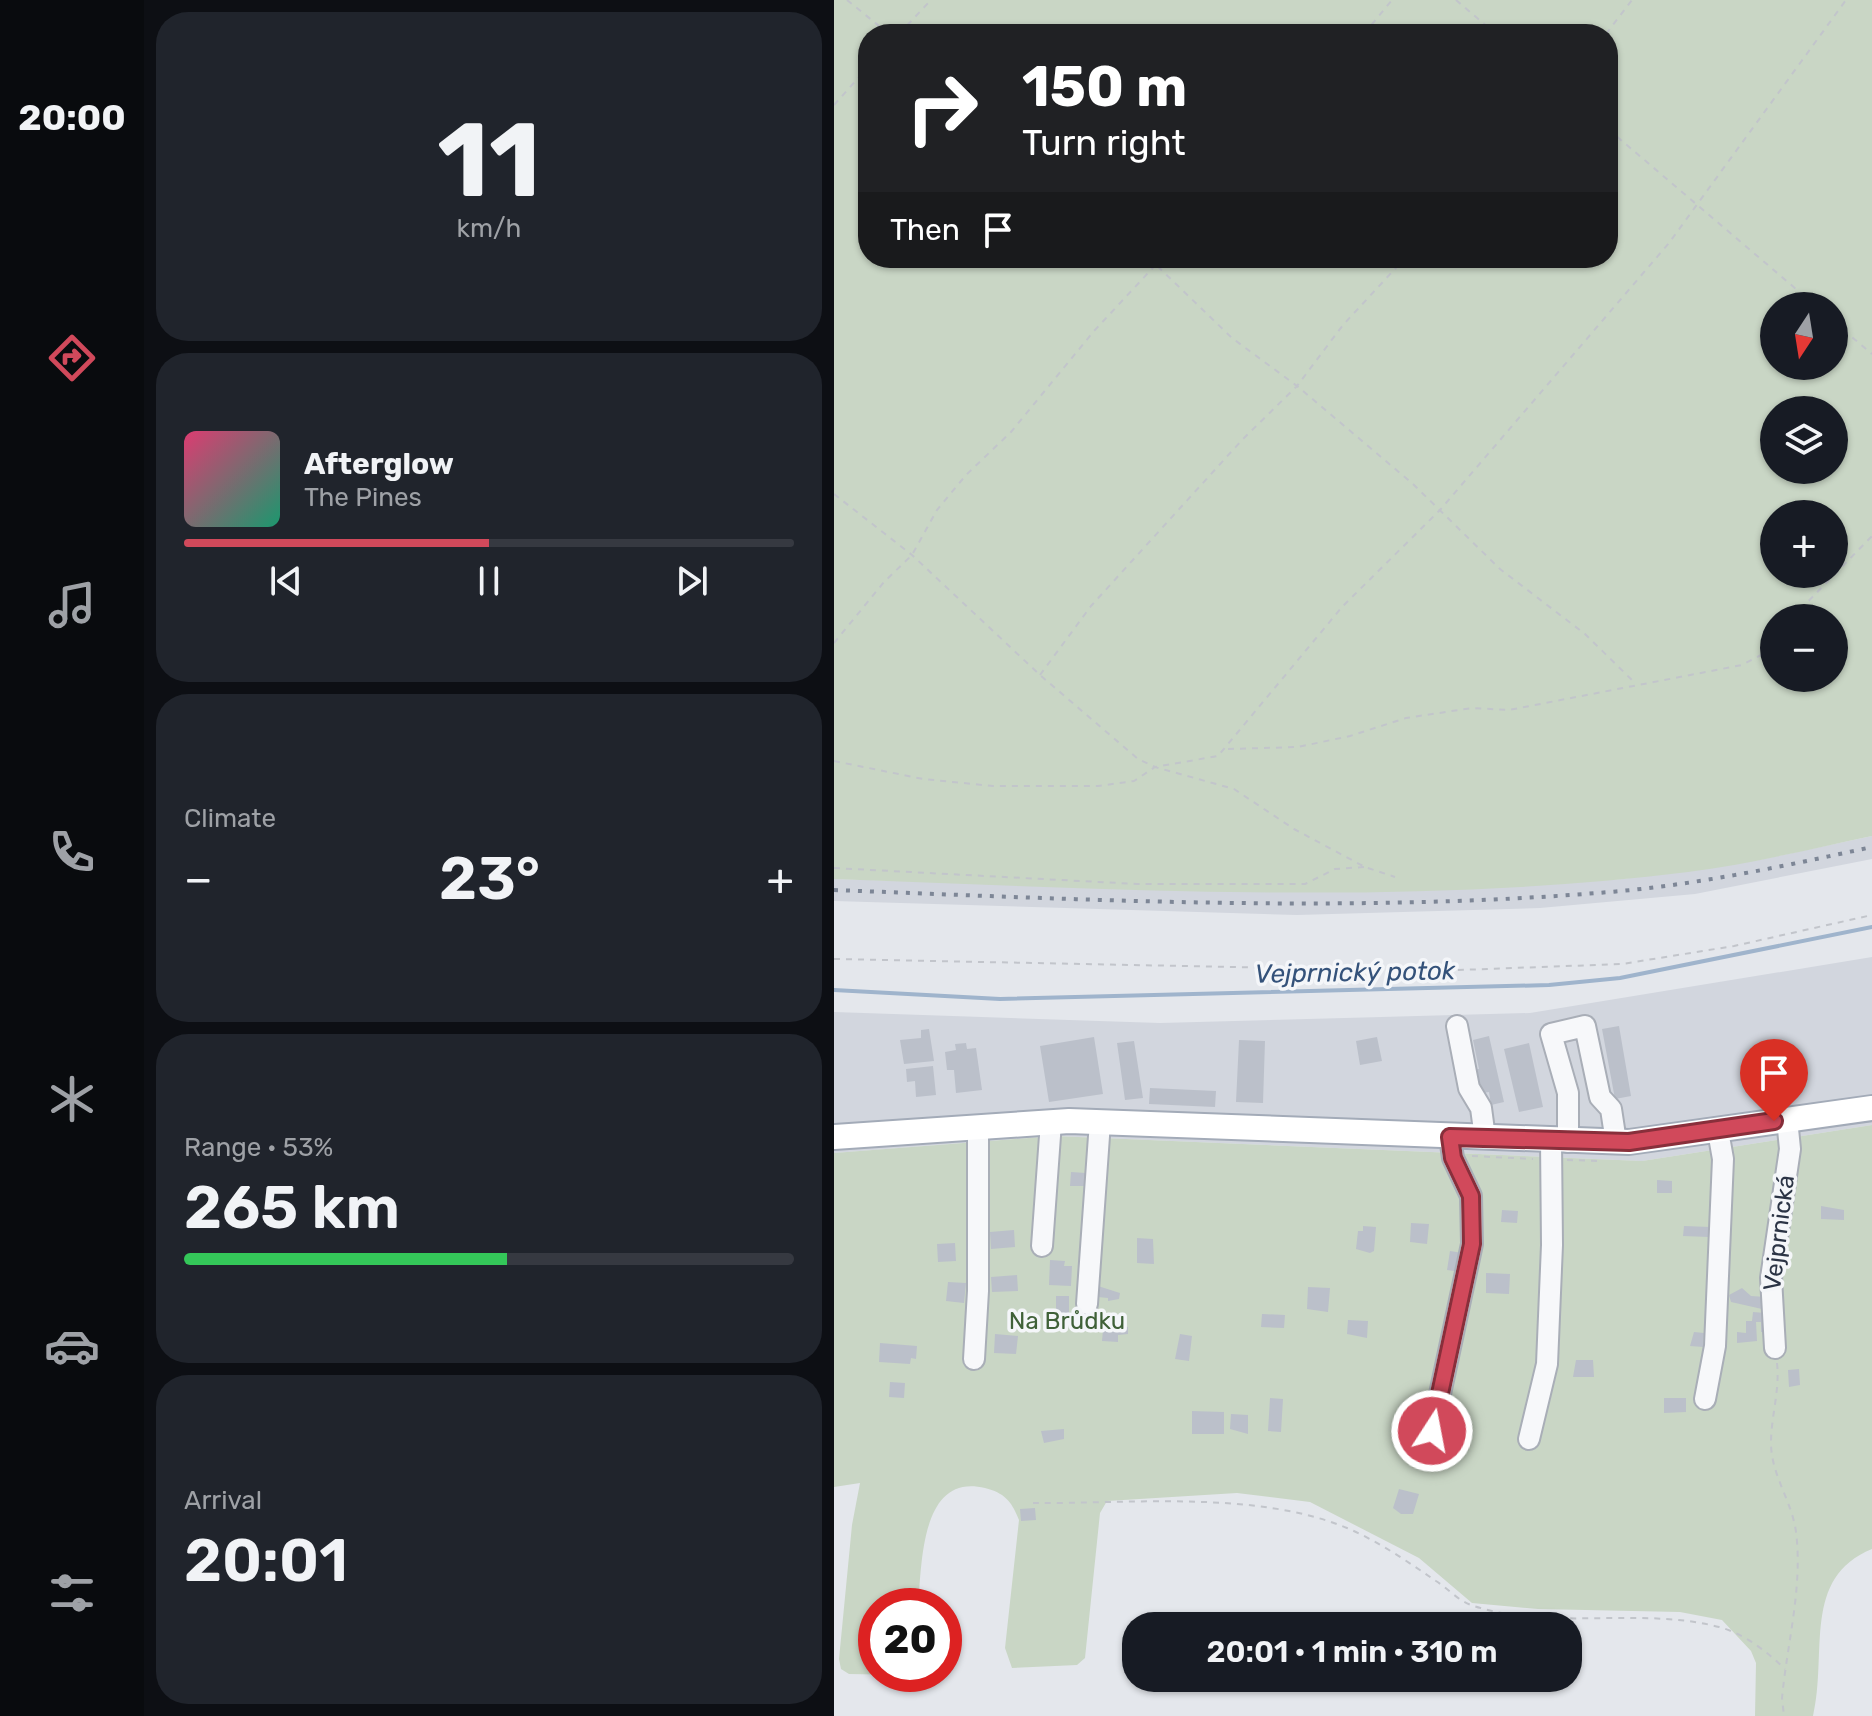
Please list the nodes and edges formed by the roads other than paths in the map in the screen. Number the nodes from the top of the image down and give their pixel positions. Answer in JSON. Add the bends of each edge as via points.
{"nodes":[{"id":1,"x":1457,"y":1026,"type":"dead end"},
{"id":2,"x":1872,"y":1108,"type":"edge"},
{"id":3,"x":1787,"y":1119,"type":"junction"},
{"id":4,"x":1051,"y":1122,"type":"junction"},
{"id":5,"x":1100,"y":1122,"type":"junction"},
{"id":6,"x":978,"y":1126,"type":"junction"},
{"id":7,"x":1718,"y":1131,"type":"junction"},
{"id":8,"x":834,"y":1137,"type":"edge"},
{"id":9,"x":1450,"y":1137,"type":"junction"},
{"id":10,"x":1485,"y":1138,"type":"junction"},
{"id":11,"x":1560,"y":1142,"type":"junction"},
{"id":12,"x":1616,"y":1142,"type":"junction"},
{"id":13,"x":1042,"y":1246,"type":"dead end"},
{"id":14,"x":1087,"y":1304,"type":"dead end"},
{"id":15,"x":1775,"y":1348,"type":"road end"},
{"id":16,"x":974,"y":1359,"type":"dead end"},
{"id":17,"x":1705,"y":1399,"type":"dead end"},
{"id":18,"x":1529,"y":1439,"type":"dead end"},
{"id":19,"x":1427,"y":1455,"type":"dead end"}],
"edges":[{"from":1,"to":10,"type":"street"},
{"from":2,"to":3,"type":"main road"},
{"from":3,"to":7,"type":"main road"},
{"from":3,"to":15,"type":"street","name":"Vejprnická","via":[[1790,1149],[1771,1278]]},
{"from":4,"to":5,"type":"main road"},
{"from":4,"to":6,"type":"main road"},
{"from":4,"to":13,"type":"street"},
{"from":5,"to":9,"type":"main road"},
{"from":5,"to":14,"type":"street"},
{"from":6,"to":8,"type":"main road"},
{"from":6,"to":16,"type":"street"},
{"from":7,"to":12,"type":"main road"},
{"from":7,"to":17,"type":"street","via":[[1723,1159],[1715,1346]]},
{"from":9,"to":10,"type":"main road"},
{"from":9,"to":19,"type":"street","via":[[1453,1158],[1471,1196],[1472,1244]]},
{"from":10,"to":11,"type":"main road"},
{"from":11,"to":12,"type":"main road"},
{"from":11,"to":12,"type":"street","via":[[1568,1093],[1551,1034],[1585,1026]]},
{"from":11,"to":18,"type":"street","via":[[1547,1364]]}]}
